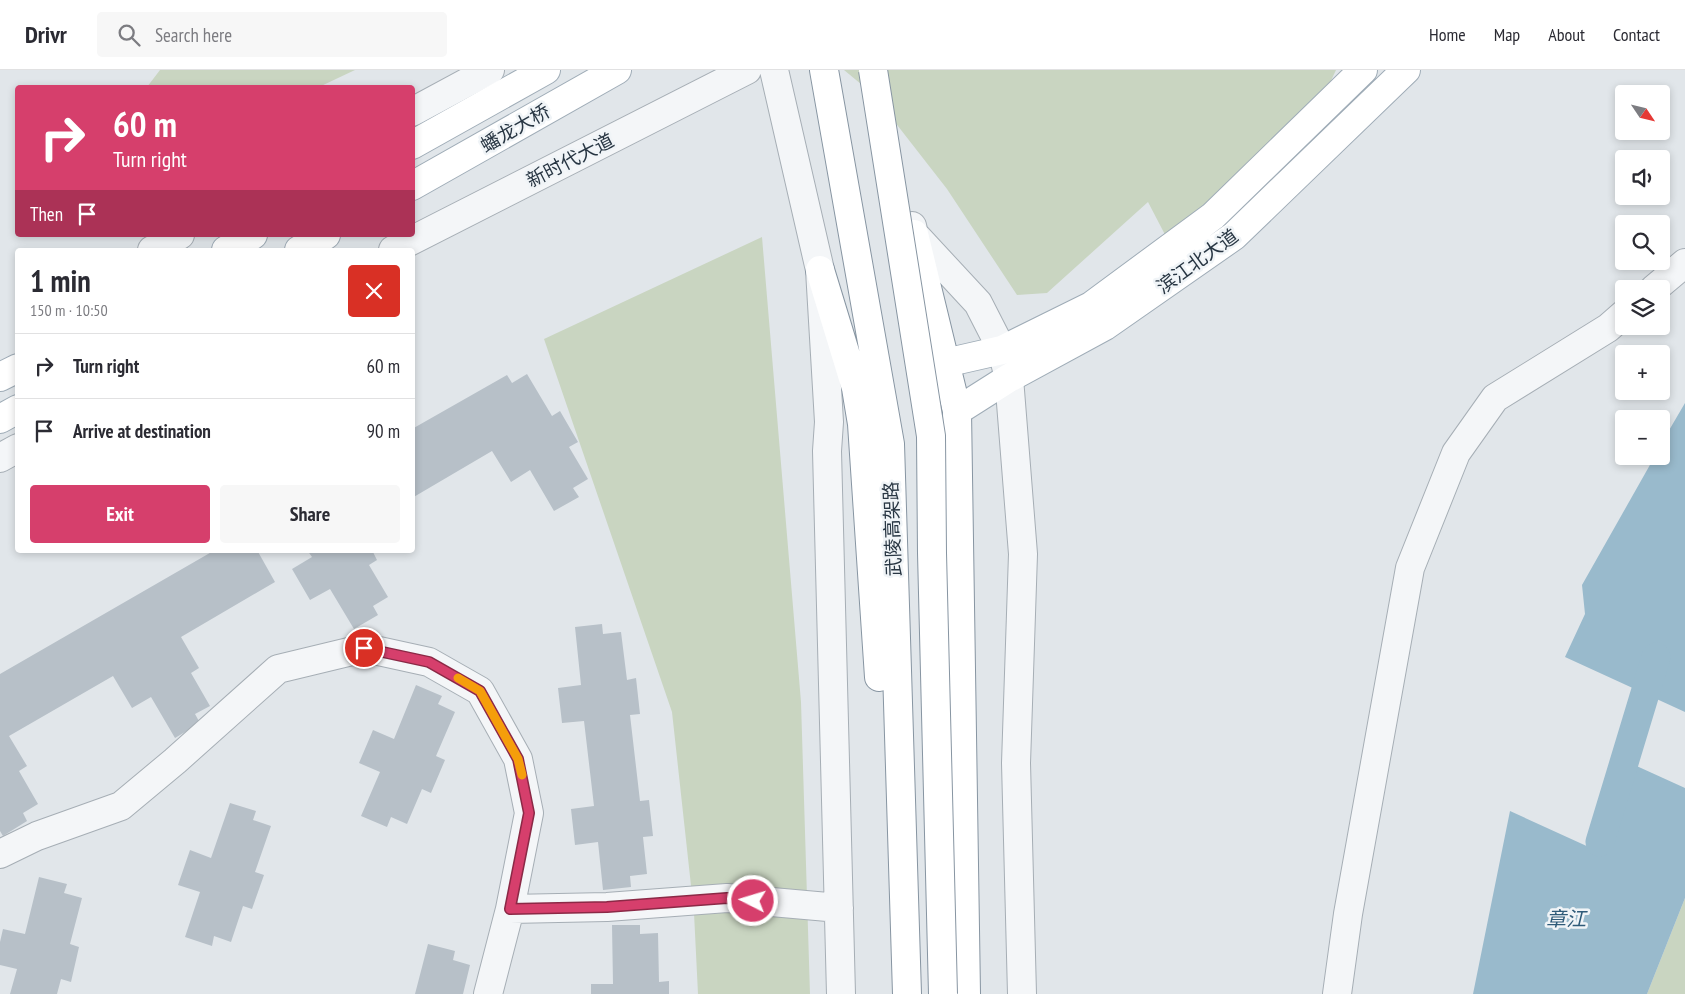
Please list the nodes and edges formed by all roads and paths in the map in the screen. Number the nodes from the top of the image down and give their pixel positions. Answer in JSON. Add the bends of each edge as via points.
{"nodes":[{"id":1,"x":490,"y":70,"type":"edge"},
{"id":2,"x":546,"y":70,"type":"edge"},
{"id":3,"x":617,"y":70,"type":"edge"},
{"id":4,"x":748,"y":70,"type":"edge"},
{"id":5,"x":774,"y":70,"type":"edge"},
{"id":6,"x":824,"y":70,"type":"edge"},
{"id":7,"x":872,"y":70,"type":"edge"},
{"id":8,"x":1363,"y":70,"type":"edge"},
{"id":9,"x":1406,"y":70,"type":"edge"},
{"id":10,"x":415,"y":110,"type":"edge"},
{"id":11,"x":415,"y":143,"type":"edge"},
{"id":12,"x":415,"y":184,"type":"edge"},
{"id":13,"x":914,"y":234,"type":"junction"},
{"id":14,"x":176,"y":237,"type":"edge"},
{"id":15,"x":249,"y":237,"type":"edge"},
{"id":16,"x":322,"y":237,"type":"edge"},
{"id":17,"x":156,"y":248,"type":"edge"},
{"id":18,"x":230,"y":248,"type":"edge"},
{"id":19,"x":303,"y":248,"type":"edge"},
{"id":20,"x":397,"y":248,"type":"edge"},
{"id":21,"x":1685,"y":262,"type":"edge"},
{"id":22,"x":820,"y":270,"type":"junction"},
{"id":23,"x":1664,"y":280,"type":"edge"},
{"id":24,"x":1615,"y":322,"type":"edge"},
{"id":25,"x":1002,"y":350,"type":"junction"},
{"id":26,"x":945,"y":363,"type":"junction"},
{"id":27,"x":15,"y":364,"type":"edge"},
{"id":28,"x":15,"y":370,"type":"edge"},
{"id":29,"x":0,"y":377,"type":"edge"},
{"id":30,"x":1010,"y":378,"type":"junction"},
{"id":31,"x":957,"y":411,"type":"junction"},
{"id":32,"x":15,"y":450,"type":"edge"},
{"id":33,"x":0,"y":458,"type":"edge"},
{"id":34,"x":0,"y":854,"type":"edge"},
{"id":35,"x":839,"y":908,"type":"junction"},
{"id":36,"x":510,"y":909,"type":"junction"},
{"id":37,"x":488,"y":994,"type":"edge"},
{"id":38,"x":841,"y":994,"type":"edge"},
{"id":39,"x":901,"y":994,"type":"edge"},
{"id":40,"x":907,"y":994,"type":"edge"},
{"id":41,"x":943,"y":994,"type":"edge"},
{"id":42,"x":966,"y":994,"type":"edge"},
{"id":43,"x":1022,"y":994,"type":"edge"},
{"id":44,"x":1336,"y":994,"type":"edge"}],
"edges":[{"from":1,"to":10,"type":"street"},
{"from":2,"to":11,"type":"main road","name":"蟠龙大桥"},
{"from":3,"to":12,"type":"main road","name":"蟠龙大桥"},
{"from":4,"to":20,"type":"street","name":"新时代大道"},
{"from":5,"to":22,"type":"street"},
{"from":6,"to":40,"type":"main road","name":"武陵高架路","via":[[890,444]]},
{"from":7,"to":13,"type":"street"},
{"from":7,"to":41,"type":"main road","name":"武陵高架路","bridge":true,"via":[[931,436]]},
{"from":8,"to":25,"type":"main road","name":"滨江北大道","via":[[1213,216],[1091,306]]},
{"from":9,"to":30,"type":"main road","name":"滨江北大道","via":[[1234,236],[1105,326]]},
{"from":13,"to":25,"type":"street","via":[[978,302]]},
{"from":13,"to":26,"type":"main road"},
{"from":14,"to":17,"type":"street"},
{"from":15,"to":18,"type":"main road"},
{"from":16,"to":19,"type":"main road"},
{"from":21,"to":23,"type":"street"},
{"from":22,"to":35,"type":"street","via":[[829,422],[827,451]]},
{"from":22,"to":39,"type":"main road","via":[[856,388],[862,424]]},
{"from":24,"to":44,"type":"street","via":[[1495,398],[1456,453],[1410,568]]},
{"from":25,"to":26,"type":"main road","name":"滨江北大道"},
{"from":25,"to":30,"type":"street"},
{"from":26,"to":31,"type":"main road"},
{"from":27,"to":29,"type":"street"},
{"from":28,"to":29,"type":"main road"},
{"from":30,"to":31,"type":"main road","name":"滨江北大道"},
{"from":30,"to":43,"type":"street","via":[[1023,554],[1016,763]]},
{"from":31,"to":42,"type":"main road"},
{"from":32,"to":33,"type":"street"},
{"from":34,"to":36,"type":"street","via":[[38,836],[121,806],[278,669],[364,648],[429,662],[480,691],[518,759],[529,813]]},
{"from":35,"to":36,"type":"street","via":[[727,898],[607,907]]},
{"from":35,"to":38,"type":"street"},
{"from":36,"to":37,"type":"street"}]}
